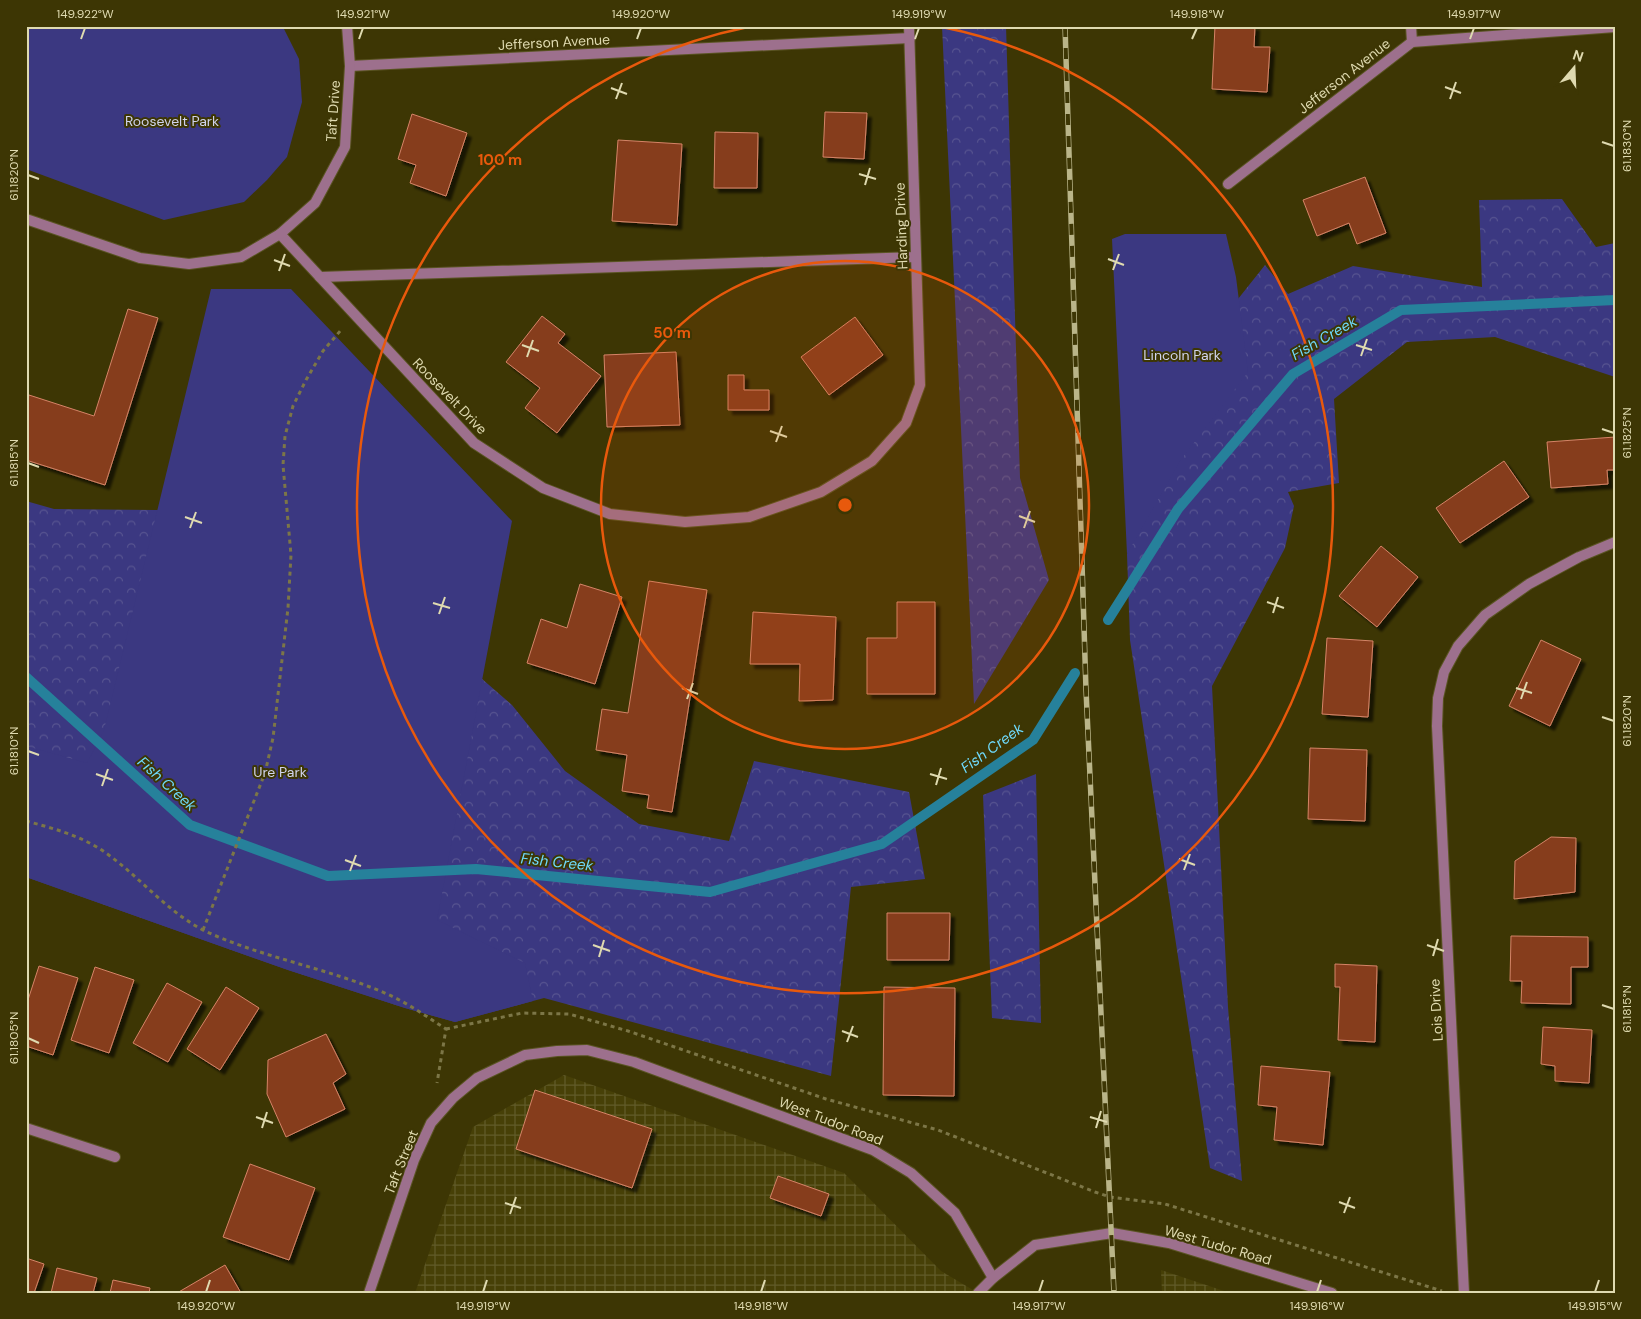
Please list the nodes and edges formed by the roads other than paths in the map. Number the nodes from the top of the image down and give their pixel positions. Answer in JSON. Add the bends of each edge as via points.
{"nodes":[{"id":1,"x":347,"y":26,"type":"edge"},
{"id":2,"x":909,"y":26,"type":"edge"},
{"id":3,"x":1411,"y":26,"type":"edge"},
{"id":4,"x":1615,"y":27,"type":"edge"},
{"id":5,"x":910,"y":38,"type":"junction"},
{"id":6,"x":1412,"y":42,"type":"junction"},
{"id":7,"x":350,"y":66,"type":"junction"},
{"id":8,"x":1228,"y":184,"type":"dead end"},
{"id":9,"x":26,"y":219,"type":"edge"},
{"id":10,"x":280,"y":234,"type":"junction"},
{"id":11,"x":916,"y":257,"type":"junction"},
{"id":12,"x":320,"y":277,"type":"junction"},
{"id":13,"x":906,"y":423,"type":"joint"},
{"id":14,"x":1615,"y":542,"type":"edge"},
{"id":15,"x":496,"y":1068,"type":"joint"},
{"id":16,"x":26,"y":1128,"type":"edge"},
{"id":17,"x":115,"y":1157,"type":"dead end"},
{"id":18,"x":993,"y":1278,"type":"junction"},
{"id":19,"x":368,"y":1293,"type":"edge"},
{"id":20,"x":978,"y":1293,"type":"edge"},
{"id":21,"x":1332,"y":1293,"type":"edge"},
{"id":22,"x":1464,"y":1293,"type":"edge"}],
"edges":[{"from":1,"to":7,"type":"street","name":"Taft Drive"},
{"from":2,"to":5,"type":"street","name":"Harding Drive"},
{"from":3,"to":6,"type":"street"},
{"from":4,"to":6,"type":"street","name":"Jefferson Avenue"},
{"from":5,"to":7,"type":"street","name":"Jefferson Avenue"},
{"from":5,"to":11,"type":"street","name":"Harding Drive"},
{"from":6,"to":8,"type":"street","name":"Jefferson Avenue"},
{"from":7,"to":10,"type":"street","name":"Taft Drive","via":[[345,147],[315,203]]},
{"from":9,"to":10,"type":"street","via":[[140,258],[189,264],[241,257]]},
{"from":10,"to":12,"type":"street","name":"Roosevelt Drive"},
{"from":11,"to":12,"type":"street"},
{"from":11,"to":13,"type":"street","name":"Harding Drive","via":[[920,385]]},
{"from":12,"to":13,"type":"street","name":"Roosevelt Drive","via":[[474,443],[543,488],[610,514],[685,522],[749,517],[821,492],[872,461]]},
{"from":14,"to":22,"type":"street","name":"Lois Drive","via":[[1528,584],[1485,616],[1458,646],[1444,672],[1438,698]]},
{"from":15,"to":18,"type":"street","name":"West Tudor Road","via":[[525,1055],[587,1050],[634,1062],[873,1150],[911,1174],[955,1213]]},
{"from":15,"to":19,"type":"street","name":"Taft Street","via":[[477,1078],[453,1098],[432,1123],[414,1160]]},
{"from":16,"to":17,"type":"street"},
{"from":18,"to":20,"type":"street"},
{"from":18,"to":21,"type":"street","name":"West Tudor Road","via":[[1034,1245],[1112,1233],[1169,1243]]}]}
